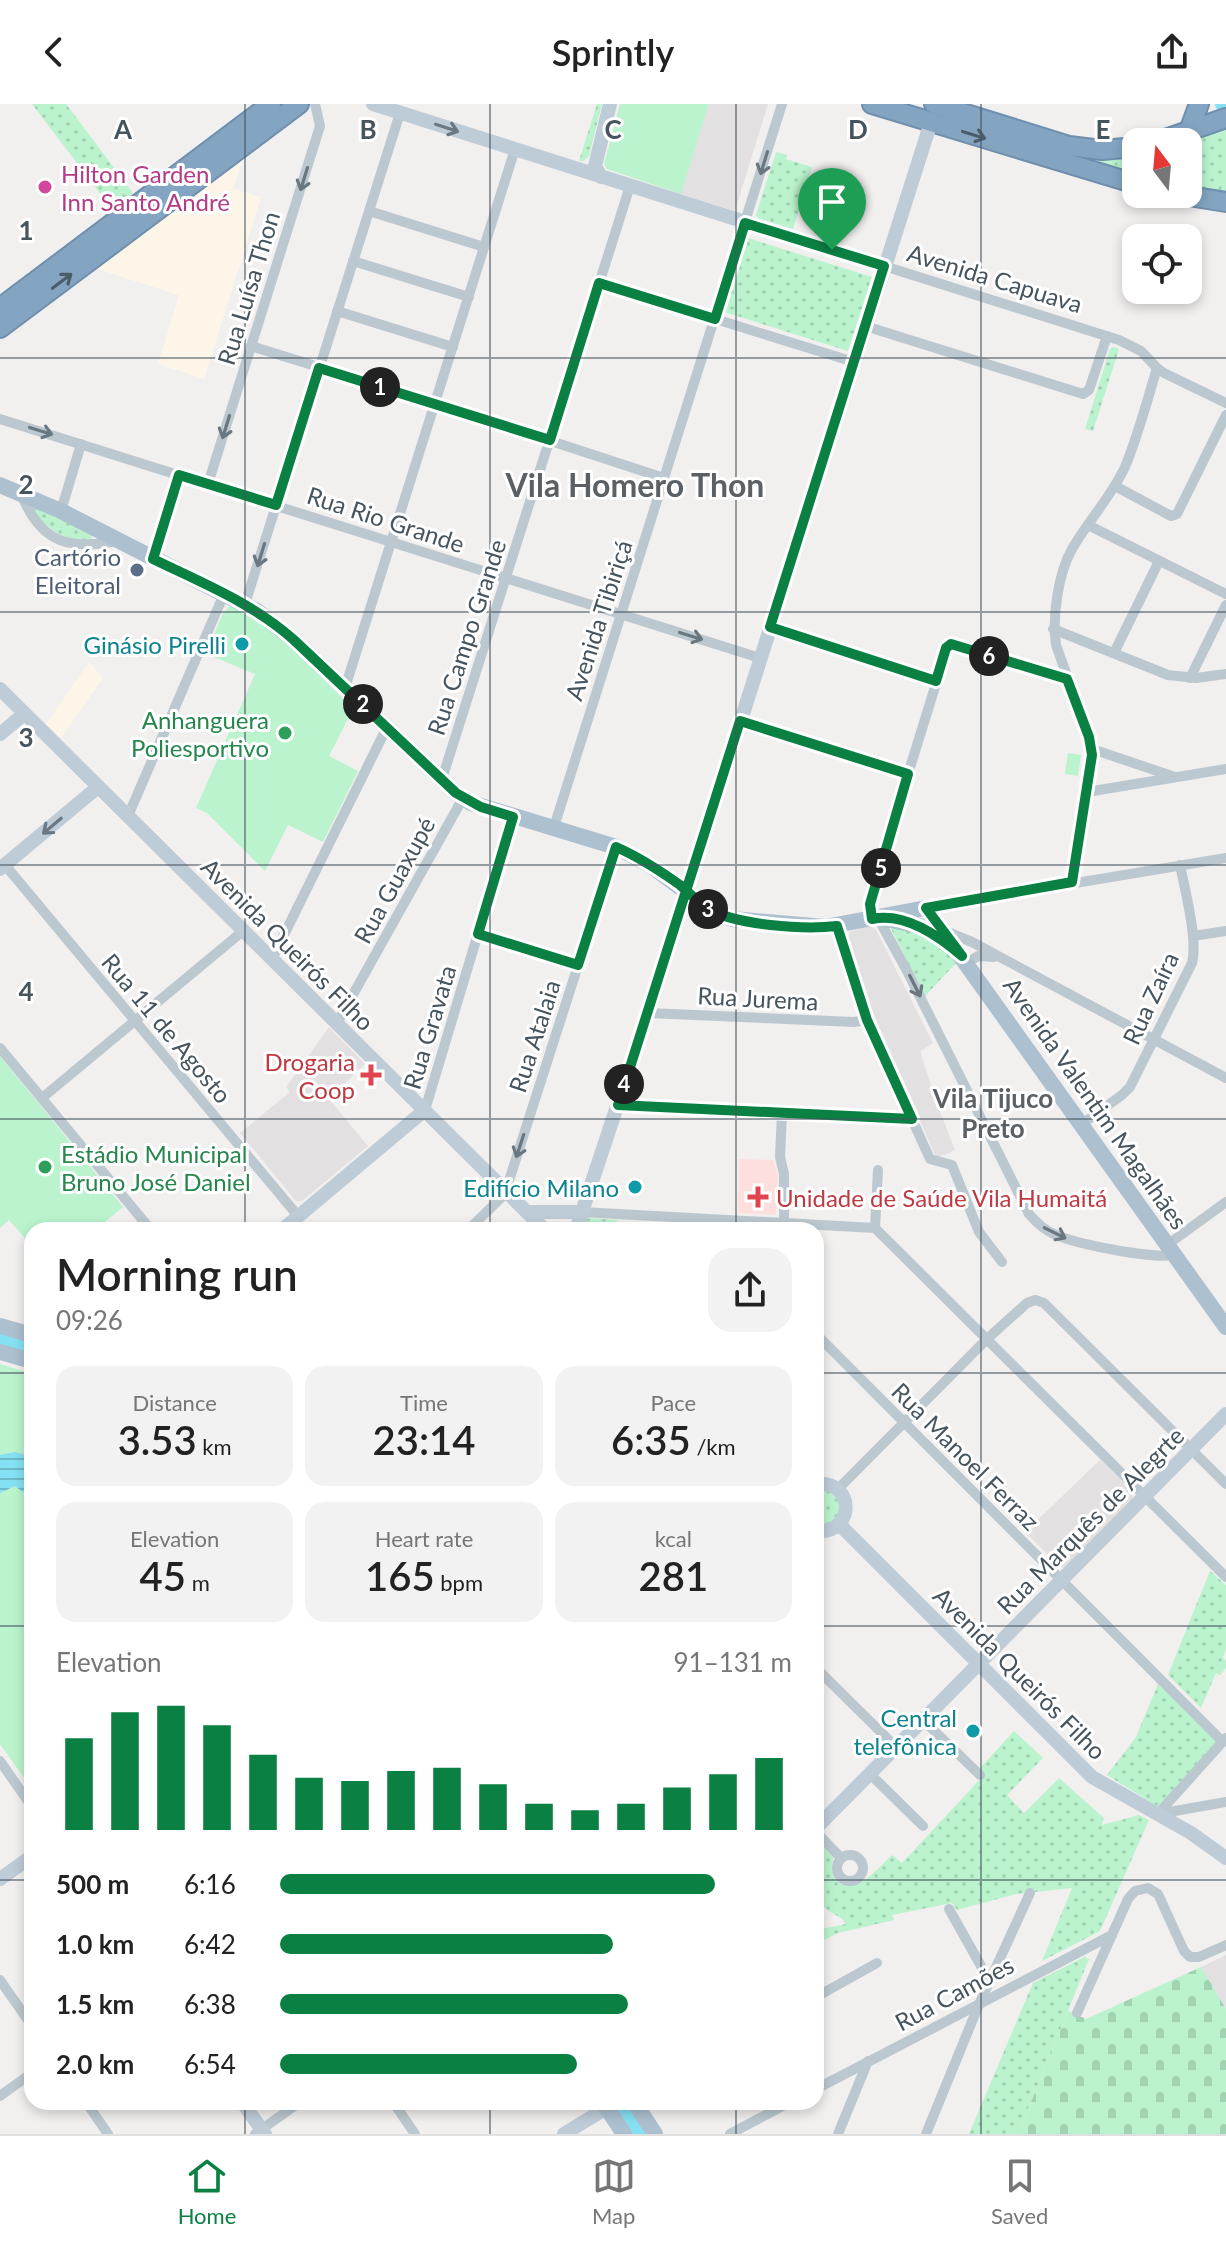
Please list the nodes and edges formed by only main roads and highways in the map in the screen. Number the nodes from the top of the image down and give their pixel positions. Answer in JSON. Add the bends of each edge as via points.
{"nodes":[{"id":1,"x":299,"y":104,"type":"edge"},
{"id":2,"x":373,"y":104,"type":"edge"},
{"id":3,"x":610,"y":104,"type":"edge"},
{"id":4,"x":872,"y":104,"type":"edge"},
{"id":5,"x":1199,"y":104,"type":"edge"},
{"id":6,"x":268,"y":105,"type":"edge"},
{"id":7,"x":932,"y":113,"type":"edge"},
{"id":8,"x":1226,"y":118,"type":"edge"},
{"id":9,"x":1180,"y":128,"type":"edge"},
{"id":10,"x":1199,"y":128,"type":"edge"},
{"id":11,"x":1122,"y":148,"type":"edge"},
{"id":12,"x":593,"y":171,"type":"junction"},
{"id":13,"x":1122,"y":179,"type":"edge"},
{"id":14,"x":1202,"y":198,"type":"edge"},
{"id":15,"x":1226,"y":202,"type":"edge"},
{"id":16,"x":884,"y":266,"type":"junction"},
{"id":17,"x":0,"y":308,"type":"edge"},
{"id":18,"x":0,"y":328,"type":"edge"},
{"id":19,"x":0,"y":485,"type":"edge"},
{"id":20,"x":0,"y":689,"type":"edge"},
{"id":21,"x":24,"y":714,"type":"junction"},
{"id":22,"x":0,"y":734,"type":"edge"},
{"id":23,"x":98,"y":787,"type":"junction"},
{"id":24,"x":3,"y":867,"type":"edge"},
{"id":25,"x":687,"y":891,"type":"junction"},
{"id":26,"x":924,"y":908,"type":"junction"},
{"id":27,"x":877,"y":918,"type":"junction"},
{"id":28,"x":920,"y":926,"type":"junction"},
{"id":29,"x":964,"y":959,"type":"junction"},
{"id":30,"x":425,"y":1110,"type":"junction"},
{"id":31,"x":527,"y":1212,"type":"junction"},
{"id":32,"x":582,"y":1212,"type":"junction"},
{"id":33,"x":291,"y":1222,"type":"edge"},
{"id":34,"x":537,"y":1222,"type":"edge"},
{"id":35,"x":579,"y":1222,"type":"edge"},
{"id":36,"x":0,"y":1326,"type":"edge"},
{"id":37,"x":1226,"y":1327,"type":"edge"},
{"id":38,"x":24,"y":1333,"type":"edge"},
{"id":39,"x":0,"y":1352,"type":"edge"},
{"id":40,"x":24,"y":1359,"type":"edge"},
{"id":41,"x":1226,"y":1414,"type":"edge"},
{"id":42,"x":824,"y":1484,"type":"edge"},
{"id":43,"x":839,"y":1524,"type":"junction"},
{"id":44,"x":824,"y":1531,"type":"edge"},
{"id":45,"x":979,"y":1664,"type":"junction"},
{"id":46,"x":824,"y":1822,"type":"edge"},
{"id":47,"x":1226,"y":1858,"type":"edge"},
{"id":48,"x":24,"y":1862,"type":"edge"},
{"id":49,"x":0,"y":1879,"type":"edge"},
{"id":50,"x":247,"y":2110,"type":"edge"},
{"id":51,"x":599,"y":2110,"type":"edge"},
{"id":52,"x":611,"y":2110,"type":"edge"},
{"id":53,"x":639,"y":2110,"type":"edge"},
{"id":54,"x":261,"y":2132,"type":"edge"},
{"id":55,"x":564,"y":2134,"type":"edge"},
{"id":56,"x":624,"y":2134,"type":"edge"},
{"id":57,"x":655,"y":2134,"type":"edge"}],
"edges":[{"from":18,"to":1,"type":"highway","one_way":true},
{"from":2,"to":12,"type":"main road","name":"Avenida Capuava","one_way":true},
{"from":3,"to":12,"type":"main road"},
{"from":4,"to":7,"type":"highway"},
{"from":5,"to":9,"type":"highway"},
{"from":6,"to":17,"type":"highway"},
{"from":7,"to":11,"type":"highway","via":[[1069,146]]},
{"from":7,"to":13,"type":"highway","one_way":true},
{"from":7,"to":16,"type":"main road"},
{"from":8,"to":10,"type":"highway"},
{"from":12,"to":16,"type":"main road","name":"Avenida Capuava"},
{"from":14,"to":15,"type":"highway"},
{"from":16,"to":25,"type":"main road"},
{"from":19,"to":25,"type":"main road","via":[[245,604],[282,629],[463,798],[616,847]]},
{"from":20,"to":21,"type":"main road","name":"Avenida Queirós Filho"},
{"from":21,"to":22,"type":"main road"},
{"from":21,"to":23,"type":"main road","name":"Avenida Queirós Filho"},
{"from":23,"to":24,"type":"main road","one_way":true},
{"from":23,"to":30,"type":"main road","name":"Avenida Queirós Filho"},
{"from":25,"to":27,"type":"main road","via":[[732,919],[815,927]]},
{"from":25,"to":32,"type":"main road"},
{"from":26,"to":27,"type":"main road"},
{"from":26,"to":28,"type":"main road"},
{"from":26,"to":29,"type":"main road","name":"Avenida Valentim Magalhães"},
{"from":27,"to":28,"type":"main road"},
{"from":28,"to":29,"type":"main road"},
{"from":29,"to":37,"type":"main road","name":"Avenida Valentim Magalhães"},
{"from":30,"to":31,"type":"main road","name":"Avenida Queirós Filho"},
{"from":30,"to":33,"type":"main road"},
{"from":31,"to":32,"type":"main road"},
{"from":31,"to":34,"type":"main road","name":"Avenida Queirós Filho"},
{"from":32,"to":35,"type":"main road"},
{"from":36,"to":38,"type":"main road"},
{"from":39,"to":40,"type":"main road"},
{"from":41,"to":45,"type":"main road","name":"Rua Marquês de Alegrte"},
{"from":42,"to":43,"type":"main road","via":[[843,1496],[846,1508]]},
{"from":43,"to":44,"type":"main road"},
{"from":43,"to":45,"type":"main road","name":"Avenida Queirós Filho"},
{"from":45,"to":46,"type":"main road","name":"Rua Marquês de Alegrte"},
{"from":45,"to":47,"type":"main road","name":"Avenida Queirós Filho","via":[[1092,1777]]},
{"from":48,"to":49,"type":"main road"},
{"from":50,"to":54,"type":"main road"},
{"from":51,"to":55,"type":"main road"},
{"from":52,"to":56,"type":"main road"},
{"from":53,"to":57,"type":"main road"}]}
